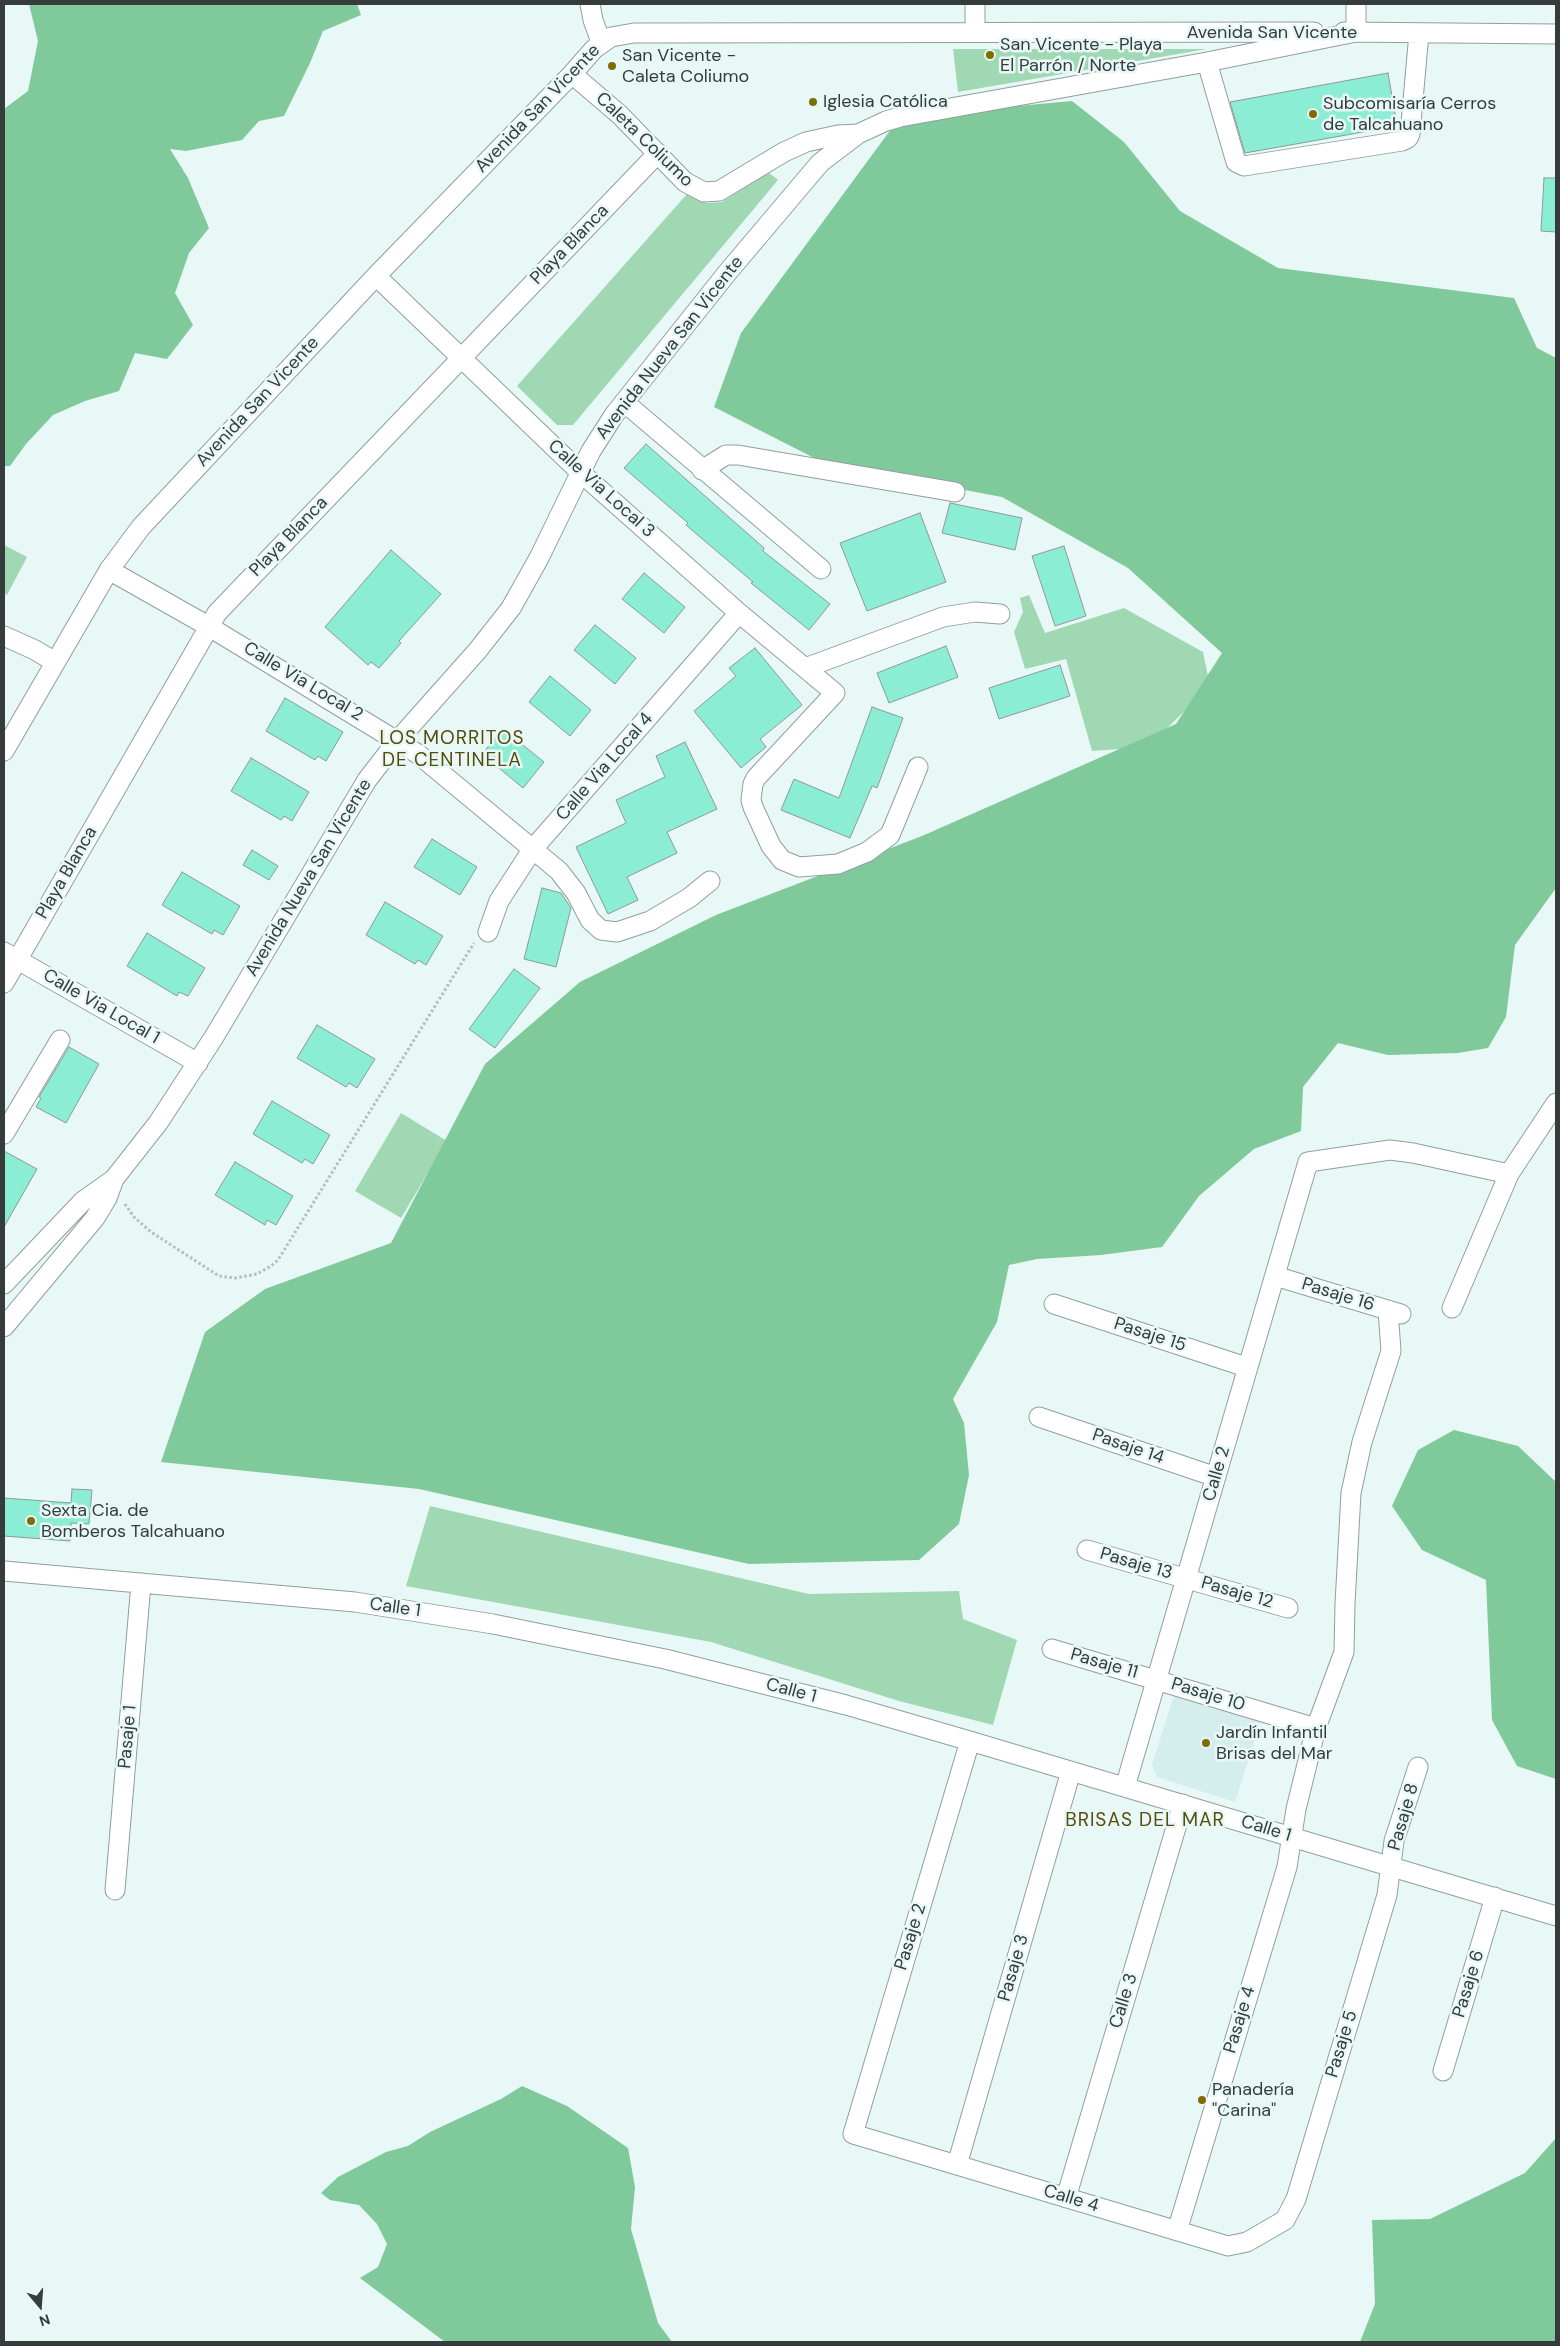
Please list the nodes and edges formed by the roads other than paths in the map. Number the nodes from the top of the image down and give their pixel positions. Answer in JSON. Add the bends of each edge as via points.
{"nodes":[{"id":1,"x":590,"y":4,"type":"edge"},
{"id":2,"x":975,"y":4,"type":"edge"},
{"id":3,"x":1356,"y":4,"type":"edge"},
{"id":4,"x":975,"y":32,"type":"junction"},
{"id":5,"x":1356,"y":32,"type":"junction"},
{"id":6,"x":1420,"y":33,"type":"junction"},
{"id":7,"x":1556,"y":34,"type":"edge"},
{"id":8,"x":601,"y":42,"type":"junction"},
{"id":9,"x":1207,"y":62,"type":"junction"},
{"id":10,"x":572,"y":74,"type":"junction"},
{"id":11,"x":858,"y":134,"type":"junction"},
{"id":12,"x":658,"y":153,"type":"junction"},
{"id":13,"x":376,"y":276,"type":"junction"},
{"id":14,"x":461,"y":358,"type":"junction"},
{"id":15,"x":624,"y":402,"type":"junction"},
{"id":16,"x":702,"y":470,"type":"junction"},
{"id":17,"x":580,"y":472,"type":"junction"},
{"id":18,"x":955,"y":492,"type":"dead end"},
{"id":19,"x":821,"y":569,"type":"dead end"},
{"id":20,"x":109,"y":570,"type":"junction"},
{"id":21,"x":739,"y":613,"type":"junction"},
{"id":22,"x":1000,"y":614,"type":"dead end"},
{"id":23,"x":208,"y":626,"type":"junction"},
{"id":24,"x":4,"y":636,"type":"edge"},
{"id":25,"x":55,"y":662,"type":"junction"},
{"id":26,"x":805,"y":668,"type":"junction"},
{"id":27,"x":398,"y":740,"type":"junction"},
{"id":28,"x":4,"y":751,"type":"edge"},
{"id":29,"x":918,"y":767,"type":"dead end"},
{"id":30,"x":532,"y":850,"type":"junction"},
{"id":31,"x":710,"y":881,"type":"dead end"},
{"id":32,"x":488,"y":932,"type":"road end"},
{"id":33,"x":11,"y":956,"type":"edge"},
{"id":34,"x":4,"y":984,"type":"edge"},
{"id":35,"x":60,"y":1040,"type":"dead end"},
{"id":36,"x":198,"y":1063,"type":"junction"},
{"id":37,"x":1556,"y":1103,"type":"edge"},
{"id":38,"x":4,"y":1134,"type":"edge"},
{"id":39,"x":1509,"y":1174,"type":"junction"},
{"id":40,"x":114,"y":1180,"type":"junction"},
{"id":41,"x":1275,"y":1276,"type":"junction"},
{"id":42,"x":8,"y":1278,"type":"edge"},
{"id":43,"x":1054,"y":1304,"type":"dead end"},
{"id":44,"x":1452,"y":1308,"type":"dead end"},
{"id":45,"x":1395,"y":1312,"type":"joint"},
{"id":46,"x":4,"y":1327,"type":"edge"},
{"id":47,"x":1246,"y":1367,"type":"junction"},
{"id":48,"x":1040,"y":1417,"type":"dead end"},
{"id":49,"x":1216,"y":1477,"type":"junction"},
{"id":50,"x":1086,"y":1550,"type":"dead end"},
{"id":51,"x":4,"y":1571,"type":"edge"},
{"id":52,"x":1186,"y":1579,"type":"junction"},
{"id":53,"x":141,"y":1583,"type":"junction"},
{"id":54,"x":1288,"y":1608,"type":"dead end"},
{"id":55,"x":1052,"y":1649,"type":"dead end"},
{"id":56,"x":1157,"y":1679,"type":"junction"},
{"id":57,"x":1316,"y":1728,"type":"junction"},
{"id":58,"x":970,"y":1741,"type":"junction"},
{"id":59,"x":1418,"y":1767,"type":"dead end"},
{"id":60,"x":1072,"y":1771,"type":"junction"},
{"id":61,"x":1125,"y":1787,"type":"junction"},
{"id":62,"x":1183,"y":1804,"type":"junction"},
{"id":63,"x":1292,"y":1837,"type":"junction"},
{"id":64,"x":1391,"y":1866,"type":"junction"},
{"id":65,"x":115,"y":1890,"type":"dead end"},
{"id":66,"x":1495,"y":1897,"type":"junction"},
{"id":67,"x":1556,"y":1916,"type":"edge"},
{"id":68,"x":1443,"y":2071,"type":"dead end"},
{"id":69,"x":853,"y":2134,"type":"joint"},
{"id":70,"x":957,"y":2165,"type":"junction"},
{"id":71,"x":1066,"y":2198,"type":"junction"},
{"id":72,"x":1285,"y":2220,"type":"joint"},
{"id":73,"x":1177,"y":2231,"type":"junction"}],
"edges":[{"from":1,"to":8,"type":"street"},
{"from":2,"to":4,"type":"street"},
{"from":3,"to":5,"type":"street"},
{"from":4,"to":5,"type":"street","name":"Avenida San Vicente"},
{"from":4,"to":8,"type":"street","name":"Avenida San Vicente","via":[[634,33]]},
{"from":5,"to":6,"type":"street","name":"Avenida San Vicente"},
{"from":5,"to":9,"type":"street","name":"Avenida Nueva San Vicente"},
{"from":6,"to":7,"type":"street","name":"Avenida San Vicente"},
{"from":6,"to":9,"type":"street","via":[[1408,138],[1244,166],[1236,162]]},
{"from":8,"to":10,"type":"street","name":"Avenida San Vicente"},
{"from":9,"to":11,"type":"street","name":"Avenida Nueva San Vicente","via":[[900,117]]},
{"from":10,"to":12,"type":"street","name":"Caleta Coliumo"},
{"from":10,"to":13,"type":"street","name":"Avenida San Vicente"},
{"from":11,"to":12,"type":"street","name":"Caleta Coliumo","via":[[821,138],[800,145],[711,193],[691,186]]},
{"from":11,"to":15,"type":"street","name":"Avenida Nueva San Vicente","via":[[838,148],[804,181]]},
{"from":12,"to":14,"type":"street","name":"Playa Blanca"},
{"from":13,"to":14,"type":"street","name":"Calle Via Local 3"},
{"from":13,"to":20,"type":"street","name":"Avenida San Vicente","via":[[141,527]]},
{"from":14,"to":17,"type":"street","name":"Calle Via Local 3"},
{"from":14,"to":23,"type":"street","name":"Playa Blanca","via":[[227,601]]},
{"from":15,"to":16,"type":"street"},
{"from":15,"to":17,"type":"street","name":"Avenida Nueva San Vicente","via":[[600,435]]},
{"from":16,"to":18,"type":"street","via":[[726,455],[738,455]]},
{"from":16,"to":19,"type":"street"},
{"from":17,"to":21,"type":"street","name":"Calle Via Local 3"},
{"from":17,"to":27,"type":"street","name":"Avenida Nueva San Vicente","via":[[511,608]]},
{"from":20,"to":23,"type":"street","name":"Calle Via Local 2"},
{"from":20,"to":25,"type":"street","name":"Avenida San Vicente"},
{"from":21,"to":26,"type":"street","name":"Calle Via Local 3"},
{"from":21,"to":30,"type":"street","name":"Calle Via Local 4"},
{"from":22,"to":26,"type":"street","via":[[974,612],[943,617]]},
{"from":23,"to":27,"type":"street","name":"Calle Via Local 2"},
{"from":23,"to":33,"type":"street","name":"Playa Blanca"},
{"from":24,"to":25,"type":"street"},
{"from":25,"to":28,"type":"street","name":"Avenida San Vicente"},
{"from":26,"to":29,"type":"street","name":"Calle Via Local 3","via":[[835,693],[752,784],[753,808],[771,846],[782,860],[799,867],[838,864],[867,852],[890,835]]},
{"from":27,"to":30,"type":"street","name":"Calle Via Local 2"},
{"from":27,"to":36,"type":"street","name":"Avenida Nueva San Vicente","via":[[367,780]]},
{"from":30,"to":31,"type":"street","name":"Calle Via Local 2","via":[[559,871],[576,893],[594,926],[606,932],[650,921]]},
{"from":30,"to":32,"type":"street","name":"Calle Via Local 4","via":[[499,901]]},
{"from":33,"to":34,"type":"street","name":"Playa Blanca"},
{"from":33,"to":36,"type":"street","name":"Calle Via Local 1"},
{"from":35,"to":38,"type":"street"},
{"from":36,"to":40,"type":"street","name":"Avenida Nueva San Vicente"},
{"from":37,"to":39,"type":"street"},
{"from":39,"to":41,"type":"street","name":"Calle 2","via":[[1390,1150],[1308,1162]]},
{"from":39,"to":44,"type":"street"},
{"from":40,"to":42,"type":"street","name":"Avenida Nueva San Vicente","via":[[83,1201]]},
{"from":40,"to":46,"type":"street","name":"Avenida Nueva San Vicente","via":[[95,1218]]},
{"from":41,"to":45,"type":"street","name":"Pasaje 16"},
{"from":41,"to":47,"type":"street","name":"Calle 2"},
{"from":43,"to":47,"type":"street","name":"Pasaje 15"},
{"from":45,"to":57,"type":"street","name":"Pasaje 4","via":[[1390,1351],[1362,1442],[1351,1492],[1344,1652]]},
{"from":47,"to":49,"type":"street","name":"Calle 2"},
{"from":48,"to":49,"type":"street","name":"Pasaje 14"},
{"from":49,"to":52,"type":"street","name":"Calle 2"},
{"from":50,"to":52,"type":"street","name":"Pasaje 13"},
{"from":51,"to":53,"type":"street","name":"Calle 1"},
{"from":52,"to":54,"type":"street","name":"Pasaje 12"},
{"from":52,"to":56,"type":"street","name":"Calle 2"},
{"from":53,"to":58,"type":"street","name":"Calle 1","via":[[356,1602],[575,1639],[665,1658]]},
{"from":53,"to":65,"type":"street","name":"Pasaje 1"},
{"from":55,"to":56,"type":"street","name":"Pasaje 11"},
{"from":56,"to":57,"type":"street","name":"Pasaje 10"},
{"from":56,"to":61,"type":"street","name":"Calle 2"},
{"from":57,"to":63,"type":"street","name":"Pasaje 4"},
{"from":58,"to":60,"type":"street","name":"Calle 1"},
{"from":58,"to":69,"type":"street","name":"Pasaje 2"},
{"from":59,"to":64,"type":"street","name":"Pasaje 8","via":[[1394,1841]]},
{"from":60,"to":61,"type":"street","name":"Calle 1"},
{"from":60,"to":70,"type":"street","name":"Pasaje 3"},
{"from":61,"to":62,"type":"street","name":"Calle 1"},
{"from":62,"to":63,"type":"street","name":"Calle 1"},
{"from":62,"to":71,"type":"street","name":"Calle 3"},
{"from":63,"to":64,"type":"street","name":"Calle 1"},
{"from":63,"to":73,"type":"street","name":"Pasaje 4","via":[[1287,1866]]},
{"from":64,"to":66,"type":"street","name":"Calle 1"},
{"from":64,"to":72,"type":"street","name":"Pasaje 5","via":[[1387,1895],[1296,2199]]},
{"from":66,"to":67,"type":"street","name":"Calle 1"},
{"from":66,"to":68,"type":"street","name":"Pasaje 6"},
{"from":69,"to":70,"type":"street","name":"Calle 4"},
{"from":70,"to":71,"type":"street","name":"Calle 4"},
{"from":71,"to":73,"type":"street","name":"Calle 4"},
{"from":72,"to":73,"type":"street","name":"Calle 4","via":[[1248,2242],[1233,2246]]}]}
